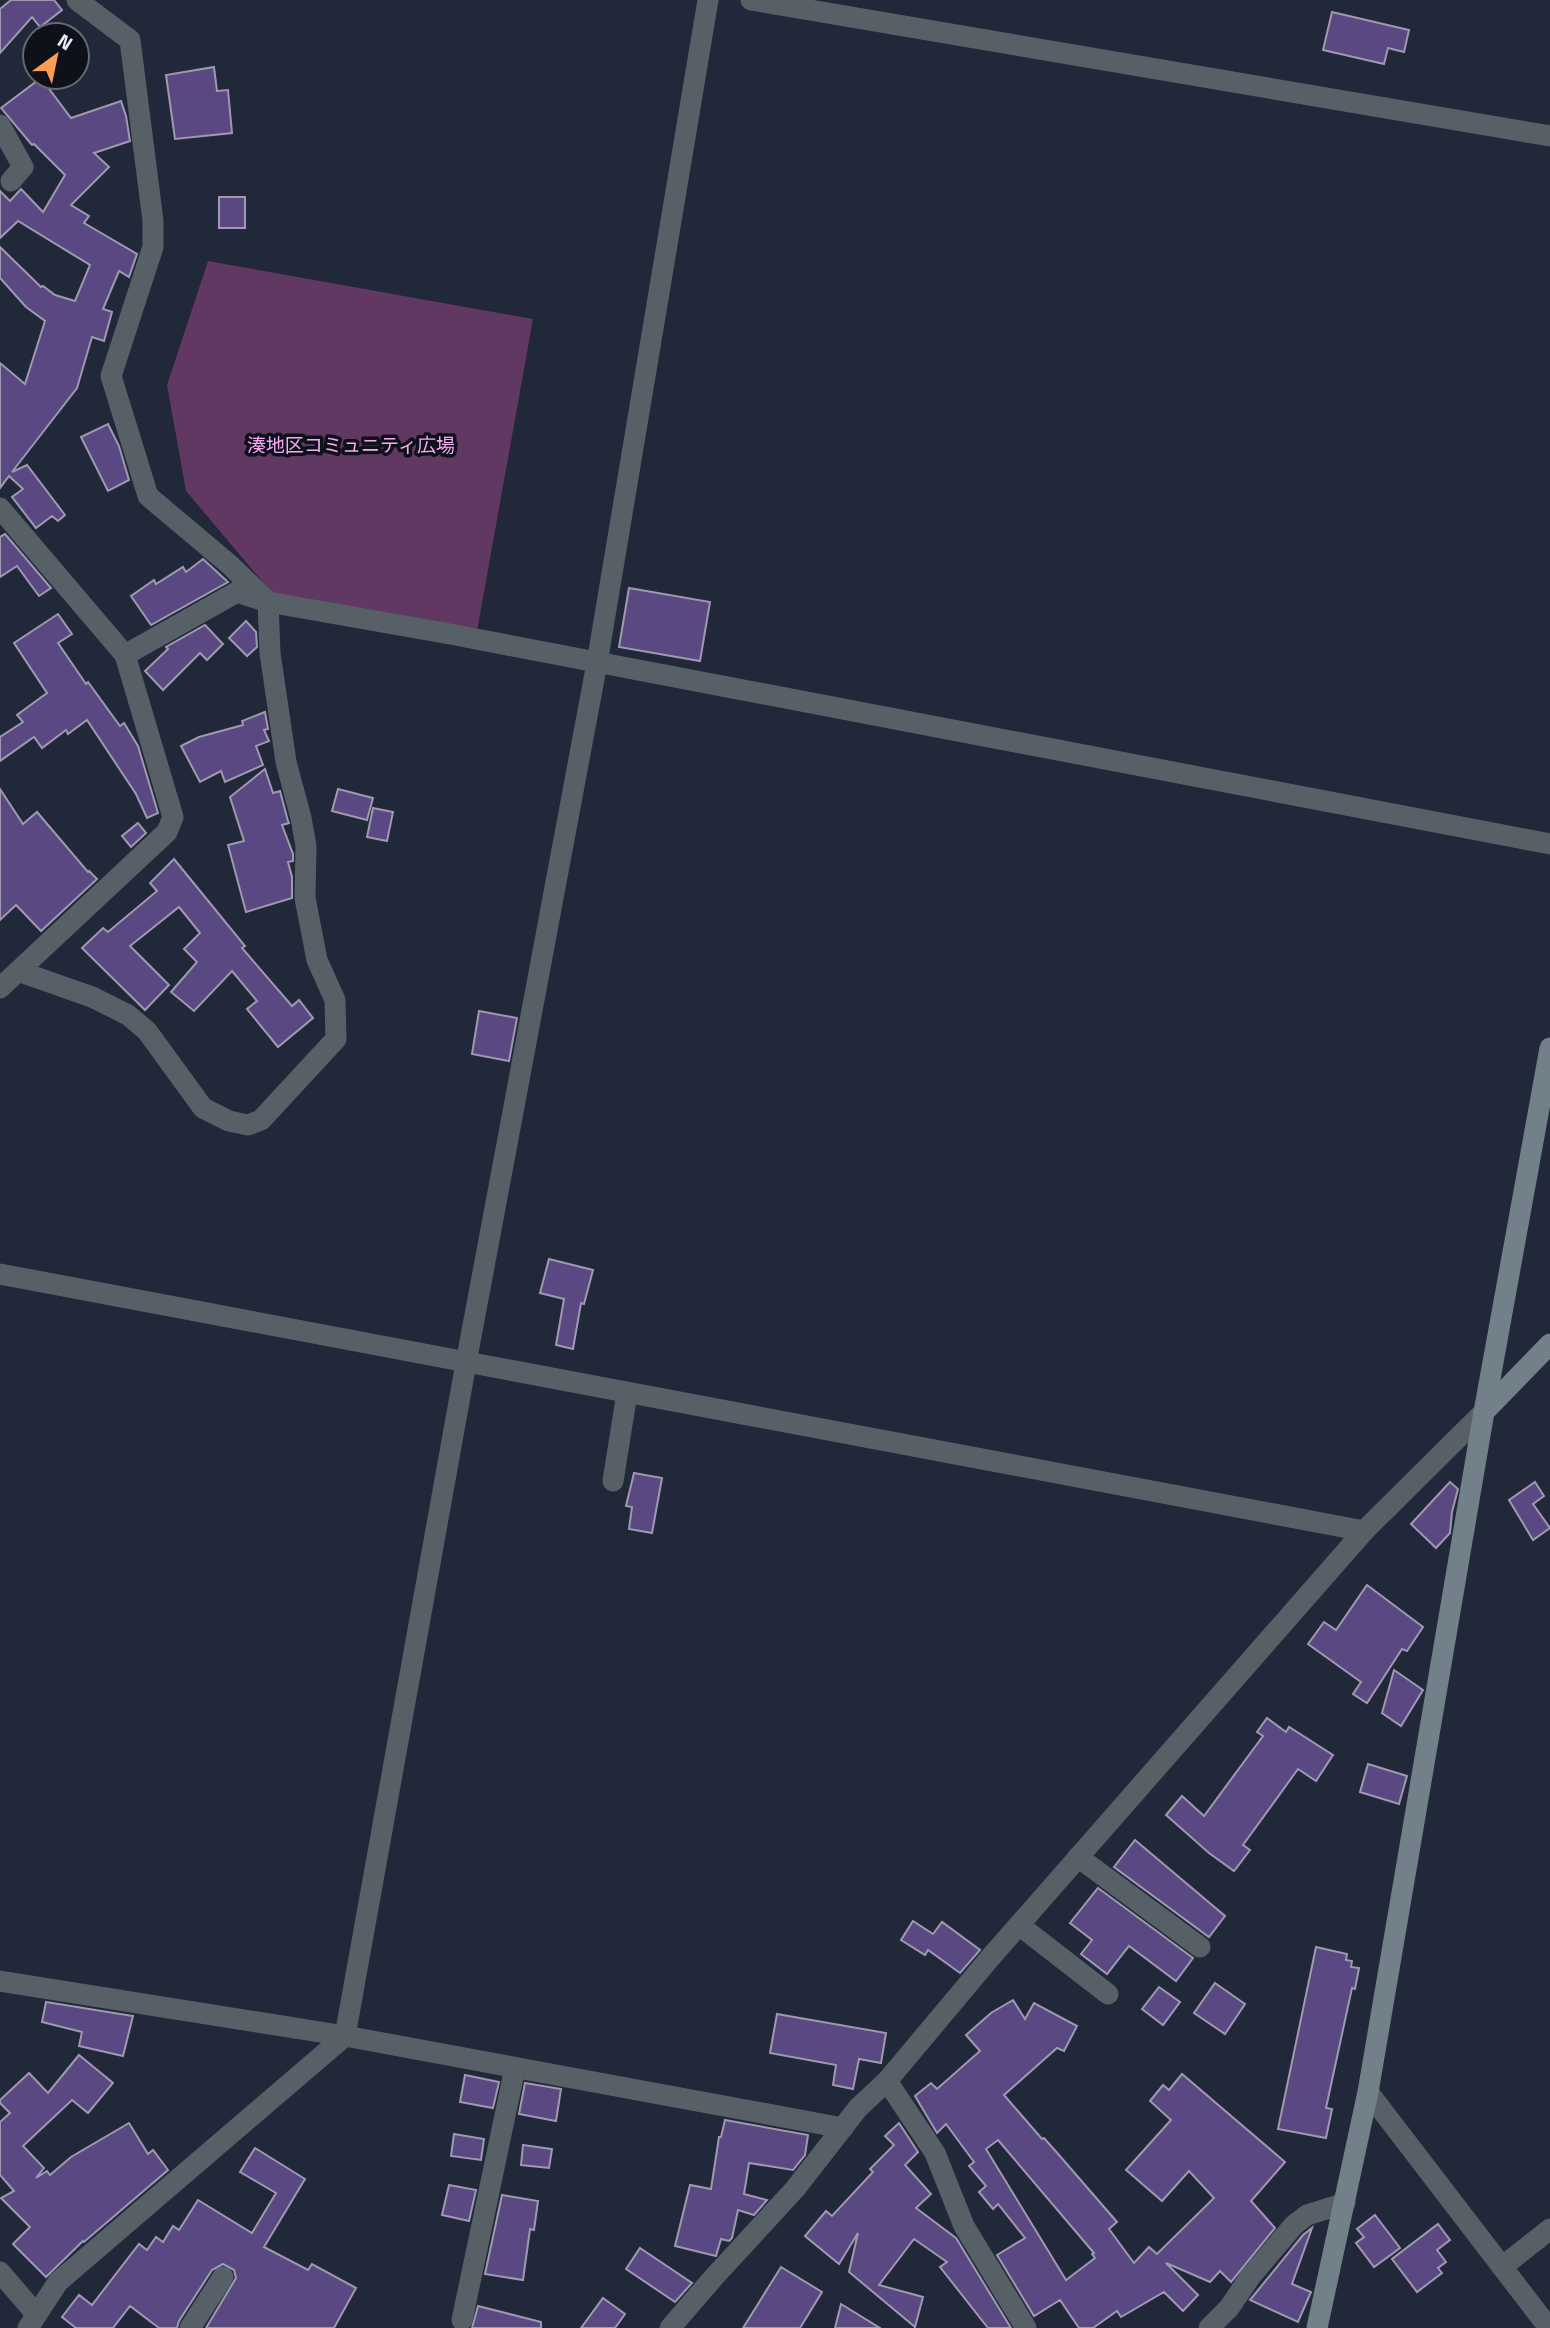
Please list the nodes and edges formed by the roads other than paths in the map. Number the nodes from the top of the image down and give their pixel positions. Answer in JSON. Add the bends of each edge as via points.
{"nodes":[{"id":1,"x":77,"y":0,"type":"edge"},
{"id":2,"x":708,"y":0,"type":"edge"},
{"id":3,"x":751,"y":0,"type":"edge"},
{"id":4,"x":0,"y":125,"type":"edge"},
{"id":5,"x":1550,"y":136,"type":"edge"},
{"id":6,"x":11,"y":181,"type":"dead end"},
{"id":7,"x":0,"y":508,"type":"edge"},
{"id":8,"x":268,"y":602,"type":"junction"},
{"id":9,"x":125,"y":655,"type":"junction"},
{"id":10,"x":597,"y":663,"type":"junction"},
{"id":11,"x":1550,"y":844,"type":"edge"},
{"id":12,"x":18,"y":971,"type":"junction"},
{"id":13,"x":0,"y":988,"type":"edge"},
{"id":14,"x":1550,"y":1048,"type":"edge"},
{"id":15,"x":0,"y":1274,"type":"edge"},
{"id":16,"x":1550,"y":1344,"type":"edge"},
{"id":17,"x":466,"y":1363,"type":"junction"},
{"id":18,"x":627,"y":1393,"type":"junction"},
{"id":19,"x":1484,"y":1412,"type":"junction"},
{"id":20,"x":613,"y":1481,"type":"dead end"},
{"id":21,"x":1364,"y":1531,"type":"junction"},
{"id":22,"x":1078,"y":1857,"type":"junction"},
{"id":23,"x":1019,"y":1925,"type":"junction"},
{"id":24,"x":1200,"y":1947,"type":"dead end"},
{"id":25,"x":0,"y":1981,"type":"edge"},
{"id":26,"x":1108,"y":1994,"type":"dead end"},
{"id":27,"x":345,"y":2036,"type":"junction"},
{"id":28,"x":515,"y":2068,"type":"junction"},
{"id":29,"x":887,"y":2081,"type":"junction"},
{"id":30,"x":1368,"y":2092,"type":"junction"},
{"id":31,"x":843,"y":2129,"type":"junction"},
{"id":32,"x":1345,"y":2203,"type":"junction"},
{"id":33,"x":1550,"y":2229,"type":"edge"},
{"id":34,"x":1502,"y":2267,"type":"junction"},
{"id":35,"x":0,"y":2272,"type":"edge"},
{"id":36,"x":223,"y":2277,"type":"dead end"},
{"id":37,"x":462,"y":2320,"type":"dead end"},
{"id":38,"x":32,"y":2321,"type":"edge"},
{"id":39,"x":190,"y":2328,"type":"edge"},
{"id":40,"x":670,"y":2328,"type":"edge"},
{"id":41,"x":1026,"y":2328,"type":"edge"},
{"id":42,"x":1209,"y":2328,"type":"edge"},
{"id":43,"x":1317,"y":2328,"type":"edge"},
{"id":44,"x":1549,"y":2328,"type":"edge"}],
"edges":[{"from":1,"to":8,"type":"street","via":[[130,40],[153,247],[111,376],[148,496]]},
{"from":2,"to":10,"type":"street"},
{"from":3,"to":5,"type":"street"},
{"from":4,"to":6,"type":"street","via":[[23,167]]},
{"from":7,"to":9,"type":"street"},
{"from":8,"to":9,"type":"street","via":[[237,592]]},
{"from":8,"to":10,"type":"street"},
{"from":8,"to":12,"type":"street","via":[[270,653],[286,762],[306,846],[305,898],[317,960],[335,1000],[337,1040],[261,1120],[239,1124],[203,1108],[147,1031],[128,1015]]},
{"from":9,"to":12,"type":"street","via":[[173,817],[167,832]]},
{"from":10,"to":11,"type":"street"},
{"from":10,"to":17,"type":"street"},
{"from":12,"to":13,"type":"street"},
{"from":14,"to":19,"type":"street"},
{"from":15,"to":17,"type":"street"},
{"from":16,"to":19,"type":"street"},
{"from":17,"to":18,"type":"street"},
{"from":17,"to":27,"type":"street"},
{"from":18,"to":20,"type":"street"},
{"from":18,"to":21,"type":"street"},
{"from":19,"to":21,"type":"street"},
{"from":19,"to":30,"type":"street"},
{"from":21,"to":22,"type":"street"},
{"from":22,"to":23,"type":"street"},
{"from":22,"to":24,"type":"street"},
{"from":23,"to":26,"type":"street"},
{"from":23,"to":29,"type":"street"},
{"from":25,"to":27,"type":"street"},
{"from":27,"to":28,"type":"street"},
{"from":27,"to":38,"type":"street","via":[[58,2282]]},
{"from":28,"to":31,"type":"street"},
{"from":28,"to":37,"type":"street"},
{"from":29,"to":31,"type":"street"},
{"from":29,"to":41,"type":"street","via":[[935,2153],[964,2225]]},
{"from":30,"to":32,"type":"street"},
{"from":30,"to":34,"type":"street"},
{"from":31,"to":40,"type":"street"},
{"from":32,"to":42,"type":"street","via":[[1307,2215],[1294,2225]]},
{"from":32,"to":43,"type":"street"},
{"from":33,"to":34,"type":"street"},
{"from":34,"to":44,"type":"street"},
{"from":35,"to":38,"type":"street"},
{"from":36,"to":39,"type":"street"}]}
